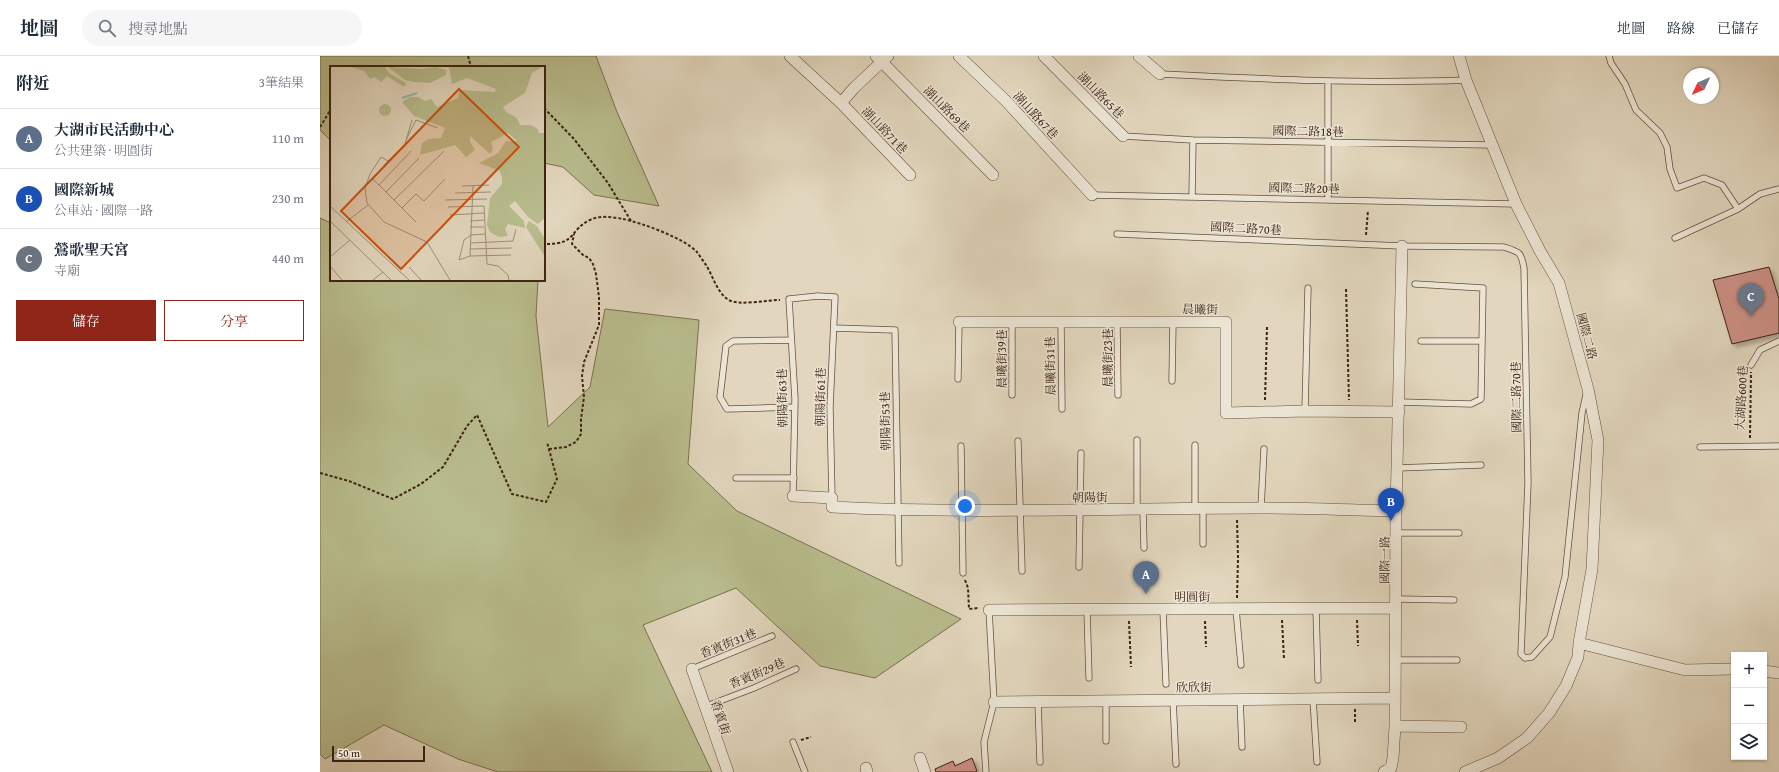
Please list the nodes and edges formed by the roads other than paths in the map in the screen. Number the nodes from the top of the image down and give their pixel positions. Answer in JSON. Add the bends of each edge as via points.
{"nodes":[{"id":1,"x":790,"y":56,"type":"edge"},
{"id":2,"x":959,"y":56,"type":"edge"},
{"id":3,"x":1044,"y":56,"type":"edge"},
{"id":4,"x":1139,"y":56,"type":"edge"},
{"id":5,"x":1459,"y":56,"type":"edge"},
{"id":6,"x":1609,"y":56,"type":"edge"},
{"id":7,"x":882,"y":58,"type":"edge"},
{"id":8,"x":1160,"y":74,"type":"joint"},
{"id":9,"x":1466,"y":80,"type":"junction"},
{"id":10,"x":1328,"y":81,"type":"junction"},
{"id":11,"x":841,"y":103,"type":"junction"},
{"id":12,"x":1123,"y":136,"type":"joint"},
{"id":13,"x":1193,"y":140,"type":"junction"},
{"id":14,"x":1328,"y":142,"type":"junction"},
{"id":15,"x":1492,"y":145,"type":"junction"},
{"id":16,"x":910,"y":175,"type":"dead end"},
{"id":17,"x":994,"y":175,"type":"dead end"},
{"id":18,"x":1779,"y":189,"type":"edge"},
{"id":19,"x":1092,"y":195,"type":"joint"},
{"id":20,"x":1192,"y":197,"type":"junction"},
{"id":21,"x":1328,"y":200,"type":"junction"},
{"id":22,"x":1516,"y":204,"type":"junction"},
{"id":23,"x":1738,"y":209,"type":"junction"},
{"id":24,"x":1117,"y":234,"type":"dead end"},
{"id":25,"x":1675,"y":238,"type":"dead end"},
{"id":26,"x":1402,"y":246,"type":"junction"},
{"id":27,"x":1415,"y":284,"type":"dead end"},
{"id":28,"x":1308,"y":288,"type":"dead end"},
{"id":29,"x":789,"y":299,"type":"joint"},
{"id":30,"x":959,"y":322,"type":"joint"},
{"id":31,"x":1012,"y":322,"type":"junction"},
{"id":32,"x":1061,"y":322,"type":"junction"},
{"id":33,"x":1118,"y":322,"type":"junction"},
{"id":34,"x":1173,"y":322,"type":"junction"},
{"id":35,"x":834,"y":328,"type":"junction"},
{"id":36,"x":791,"y":340,"type":"junction"},
{"id":37,"x":1779,"y":340,"type":"edge"},
{"id":38,"x":1421,"y":341,"type":"dead end"},
{"id":39,"x":1482,"y":341,"type":"junction"},
{"id":40,"x":1751,"y":365,"type":"road end"},
{"id":41,"x":958,"y":379,"type":"dead end"},
{"id":42,"x":1172,"y":381,"type":"dead end"},
{"id":43,"x":1588,"y":388,"type":"junction"},
{"id":44,"x":1012,"y":395,"type":"dead end"},
{"id":45,"x":1118,"y":395,"type":"dead end"},
{"id":46,"x":794,"y":407,"type":"junction"},
{"id":47,"x":1399,"y":407,"type":"junction"},
{"id":48,"x":1062,"y":409,"type":"dead end"},
{"id":49,"x":1305,"y":411,"type":"junction"},
{"id":50,"x":1137,"y":440,"type":"dead end"},
{"id":51,"x":1018,"y":441,"type":"dead end"},
{"id":52,"x":1195,"y":445,"type":"dead end"},
{"id":53,"x":962,"y":446,"type":"dead end"},
{"id":54,"x":1779,"y":446,"type":"edge"},
{"id":55,"x":1700,"y":447,"type":"dead end"},
{"id":56,"x":1264,"y":448,"type":"dead end"},
{"id":57,"x":1081,"y":453,"type":"dead end"},
{"id":58,"x":1481,"y":466,"type":"dead end"},
{"id":59,"x":1397,"y":468,"type":"junction"},
{"id":60,"x":736,"y":478,"type":"dead end"},
{"id":61,"x":794,"y":478,"type":"junction"},
{"id":62,"x":793,"y":496,"type":"joint"},
{"id":63,"x":832,"y":498,"type":"junction"},
{"id":64,"x":1261,"y":508,"type":"junction"},
{"id":65,"x":1199,"y":509,"type":"junction"},
{"id":66,"x":1080,"y":510,"type":"junction"},
{"id":67,"x":1140,"y":510,"type":"junction"},
{"id":68,"x":898,"y":511,"type":"junction"},
{"id":69,"x":962,"y":511,"type":"junction"},
{"id":70,"x":1020,"y":511,"type":"junction"},
{"id":71,"x":1396,"y":512,"type":"junction"},
{"id":72,"x":1396,"y":533,"type":"junction"},
{"id":73,"x":1459,"y":533,"type":"dead end"},
{"id":74,"x":1203,"y":544,"type":"dead end"},
{"id":75,"x":1144,"y":548,"type":"dead end"},
{"id":76,"x":899,"y":563,"type":"dead end"},
{"id":77,"x":1079,"y":567,"type":"dead end"},
{"id":78,"x":1022,"y":571,"type":"dead end"},
{"id":79,"x":963,"y":573,"type":"road end"},
{"id":80,"x":1454,"y":600,"type":"dead end"},
{"id":81,"x":1396,"y":604,"type":"junction"},
{"id":82,"x":1236,"y":609,"type":"junction"},
{"id":83,"x":1316,"y":609,"type":"junction"},
{"id":84,"x":989,"y":610,"type":"joint"},
{"id":85,"x":1087,"y":610,"type":"junction"},
{"id":86,"x":1163,"y":610,"type":"junction"},
{"id":87,"x":772,"y":636,"type":"dead end"},
{"id":88,"x":1579,"y":642,"type":"junction"},
{"id":89,"x":1396,"y":660,"type":"junction"},
{"id":90,"x":1457,"y":660,"type":"dead end"},
{"id":91,"x":1241,"y":665,"type":"dead end"},
{"id":92,"x":796,"y":669,"type":"dead end"},
{"id":93,"x":1731,"y":669,"type":"edge"},
{"id":94,"x":692,"y":670,"type":"joint"},
{"id":95,"x":1767,"y":671,"type":"edge"},
{"id":96,"x":1779,"y":673,"type":"edge"},
{"id":97,"x":1089,"y":678,"type":"dead end"},
{"id":98,"x":1318,"y":680,"type":"dead end"},
{"id":99,"x":1166,"y":684,"type":"dead end"},
{"id":100,"x":1313,"y":698,"type":"junction"},
{"id":101,"x":1395,"y":698,"type":"junction"},
{"id":102,"x":1240,"y":699,"type":"junction"},
{"id":103,"x":1106,"y":700,"type":"junction"},
{"id":104,"x":1173,"y":700,"type":"junction"},
{"id":105,"x":1038,"y":701,"type":"junction"},
{"id":106,"x":994,"y":702,"type":"junction"},
{"id":107,"x":704,"y":707,"type":"junction"},
{"id":108,"x":1396,"y":726,"type":"junction"},
{"id":109,"x":1461,"y":727,"type":"dead end"},
{"id":110,"x":1106,"y":741,"type":"dead end"},
{"id":111,"x":793,"y":742,"type":"dead end"},
{"id":112,"x":1242,"y":747,"type":"dead end"},
{"id":113,"x":920,"y":758,"type":"dead end"},
{"id":114,"x":1040,"y":762,"type":"dead end"},
{"id":115,"x":1317,"y":762,"type":"dead end"},
{"id":116,"x":1176,"y":764,"type":"dead end"},
{"id":117,"x":728,"y":772,"type":"edge"},
{"id":118,"x":805,"y":772,"type":"edge"},
{"id":119,"x":925,"y":772,"type":"edge"},
{"id":120,"x":986,"y":772,"type":"edge"},
{"id":121,"x":1384,"y":772,"type":"edge"},
{"id":122,"x":1465,"y":772,"type":"edge"}],
"edges":[{"from":1,"to":11,"type":"street","name":"湖山路71巷"},
{"from":2,"to":19,"type":"street","name":"湖山路67巷","via":[[1007,102]]},
{"from":3,"to":12,"type":"street","name":"湖山路65巷"},
{"from":4,"to":8,"type":"street"},
{"from":5,"to":9,"type":"street","name":"國際二路"},
{"from":6,"to":23,"type":"lane","via":[[1636,110],[1660,133],[1667,147],[1670,169],[1677,188],[1704,178],[1722,185]]},
{"from":7,"to":11,"type":"street"},
{"from":7,"to":17,"type":"street","name":"湖山路69巷"},
{"from":8,"to":10,"type":"lane"},
{"from":9,"to":10,"type":"lane"},
{"from":9,"to":15,"type":"street","name":"國際二路"},
{"from":10,"to":14,"type":"lane"},
{"from":11,"to":16,"type":"street","name":"湖山路71巷"},
{"from":12,"to":13,"type":"lane","name":"國際二路18巷"},
{"from":13,"to":14,"type":"lane","name":"國際二路18巷"},
{"from":13,"to":20,"type":"lane"},
{"from":14,"to":15,"type":"lane","name":"國際二路18巷"},
{"from":14,"to":21,"type":"lane"},
{"from":15,"to":22,"type":"street","name":"國際二路"},
{"from":18,"to":23,"type":"lane","via":[[1760,194]]},
{"from":19,"to":20,"type":"lane","name":"國際二路20巷"},
{"from":20,"to":21,"type":"lane","name":"國際二路20巷"},
{"from":21,"to":22,"type":"lane","name":"國際二路20巷"},
{"from":22,"to":43,"type":"street","name":"國際二路","via":[[1559,283]]},
{"from":23,"to":25,"type":"lane"},
{"from":24,"to":26,"type":"lane","name":"國際二路70巷"},
{"from":26,"to":43,"type":"lane","name":"國際二路70巷","via":[[1504,247],[1518,251],[1522,255],[1528,483],[1521,654],[1525,658],[1532,657],[1550,637],[1563,584],[1582,413]]},
{"from":26,"to":47,"type":"street","name":"國際一路"},
{"from":27,"to":39,"type":"lane","via":[[1483,288]]},
{"from":28,"to":49,"type":"lane"},
{"from":29,"to":35,"type":"lane","name":"朝陽街61巷","via":[[835,297]]},
{"from":29,"to":36,"type":"lane","name":"朝陽街63巷"},
{"from":30,"to":31,"type":"street","name":"晨曦街"},
{"from":30,"to":41,"type":"lane"},
{"from":31,"to":32,"type":"street","name":"晨曦街"},
{"from":31,"to":44,"type":"lane","name":"晨曦街39巷"},
{"from":32,"to":33,"type":"street","name":"晨曦街"},
{"from":32,"to":48,"type":"lane","name":"晨曦街31巷"},
{"from":33,"to":34,"type":"street","name":"晨曦街"},
{"from":33,"to":45,"type":"lane","name":"晨曦街23巷"},
{"from":34,"to":42,"type":"lane"},
{"from":34,"to":49,"type":"street","name":"晨曦街","via":[[1226,322],[1226,413]]},
{"from":35,"to":63,"type":"lane","name":"朝陽街61巷","via":[[830,407]]},
{"from":35,"to":68,"type":"lane","name":"朝陽街53巷","via":[[895,330]]},
{"from":36,"to":46,"type":"lane","name":"朝陽街63巷"},
{"from":36,"to":46,"type":"lane","via":[[733,341],[726,346],[720,397],[727,409]]},
{"from":37,"to":40,"type":"lane","name":"大湖路600巷","via":[[1760,350]]},
{"from":38,"to":39,"type":"lane"},
{"from":39,"to":47,"type":"lane","via":[[1481,399],[1471,404]]},
{"from":43,"to":88,"type":"street","name":"國際二路","via":[[1598,440],[1596,507],[1592,569]]},
{"from":46,"to":61,"type":"lane","name":"朝陽街63巷"},
{"from":47,"to":49,"type":"street","name":"晨曦街"},
{"from":47,"to":59,"type":"street","name":"國際一路"},
{"from":50,"to":67,"type":"lane"},
{"from":51,"to":70,"type":"lane"},
{"from":52,"to":65,"type":"lane"},
{"from":53,"to":69,"type":"lane"},
{"from":54,"to":55,"type":"lane","name":"大湖路600巷"},
{"from":56,"to":64,"type":"lane"},
{"from":57,"to":66,"type":"lane"},
{"from":58,"to":59,"type":"lane"},
{"from":59,"to":71,"type":"street","name":"國際一路"},
{"from":60,"to":61,"type":"lane"},
{"from":61,"to":62,"type":"lane","name":"朝陽街63巷"},
{"from":62,"to":63,"type":"street"},
{"from":63,"to":68,"type":"street","name":"朝陽街","via":[[832,507]]},
{"from":64,"to":65,"type":"street","name":"朝陽街"},
{"from":64,"to":71,"type":"street","name":"朝陽街"},
{"from":65,"to":67,"type":"street","name":"朝陽街"},
{"from":65,"to":74,"type":"lane"},
{"from":66,"to":67,"type":"street","name":"朝陽街"},
{"from":66,"to":70,"type":"street","name":"朝陽街"},
{"from":66,"to":77,"type":"lane"},
{"from":67,"to":75,"type":"lane"},
{"from":68,"to":69,"type":"street","name":"朝陽街"},
{"from":68,"to":76,"type":"lane","name":"朝陽街53巷"},
{"from":69,"to":70,"type":"street","name":"朝陽街"},
{"from":69,"to":79,"type":"lane"},
{"from":70,"to":78,"type":"lane"},
{"from":71,"to":72,"type":"street","name":"國際一路"},
{"from":72,"to":73,"type":"lane"},
{"from":72,"to":81,"type":"street","name":"國際一路"},
{"from":80,"to":81,"type":"lane"},
{"from":81,"to":83,"type":"street","name":"明圓街","via":[[1355,609]]},
{"from":81,"to":89,"type":"street","name":"國際一路"},
{"from":82,"to":83,"type":"street","name":"明圓街"},
{"from":82,"to":86,"type":"street","name":"明圓街"},
{"from":82,"to":91,"type":"lane"},
{"from":83,"to":98,"type":"lane"},
{"from":84,"to":85,"type":"street","name":"明圓街"},
{"from":84,"to":106,"type":"lane"},
{"from":85,"to":86,"type":"street","name":"明圓街"},
{"from":85,"to":97,"type":"lane"},
{"from":86,"to":99,"type":"lane"},
{"from":87,"to":94,"type":"lane","name":"香賓街31巷"},
{"from":88,"to":93,"type":"street","via":[[1685,670]]},
{"from":88,"to":122,"type":"street","via":[[1578,657],[1566,686],[1527,738],[1498,758]]},
{"from":89,"to":90,"type":"lane"},
{"from":89,"to":101,"type":"street","name":"國際一路"},
{"from":92,"to":107,"type":"lane","name":"香賓街29巷"},
{"from":94,"to":107,"type":"street","name":"香賓街"},
{"from":95,"to":96,"type":"street"},
{"from":100,"to":101,"type":"street","name":"欣欣街"},
{"from":100,"to":102,"type":"street","name":"欣欣街"},
{"from":100,"to":115,"type":"lane"},
{"from":101,"to":108,"type":"street","name":"國際一路"},
{"from":102,"to":104,"type":"street","name":"欣欣街"},
{"from":102,"to":112,"type":"lane"},
{"from":103,"to":104,"type":"street","name":"欣欣街"},
{"from":103,"to":105,"type":"street","name":"欣欣街"},
{"from":103,"to":110,"type":"lane"},
{"from":104,"to":116,"type":"lane"},
{"from":105,"to":106,"type":"street","name":"欣欣街"},
{"from":105,"to":114,"type":"lane"},
{"from":106,"to":120,"type":"lane","via":[[984,742]]},
{"from":107,"to":117,"type":"street","name":"香賓街"},
{"from":108,"to":109,"type":"street"},
{"from":108,"to":121,"type":"street","name":"國際一路","via":[[1391,768]]},
{"from":111,"to":118,"type":"lane"},
{"from":113,"to":119,"type":"street"}]}
